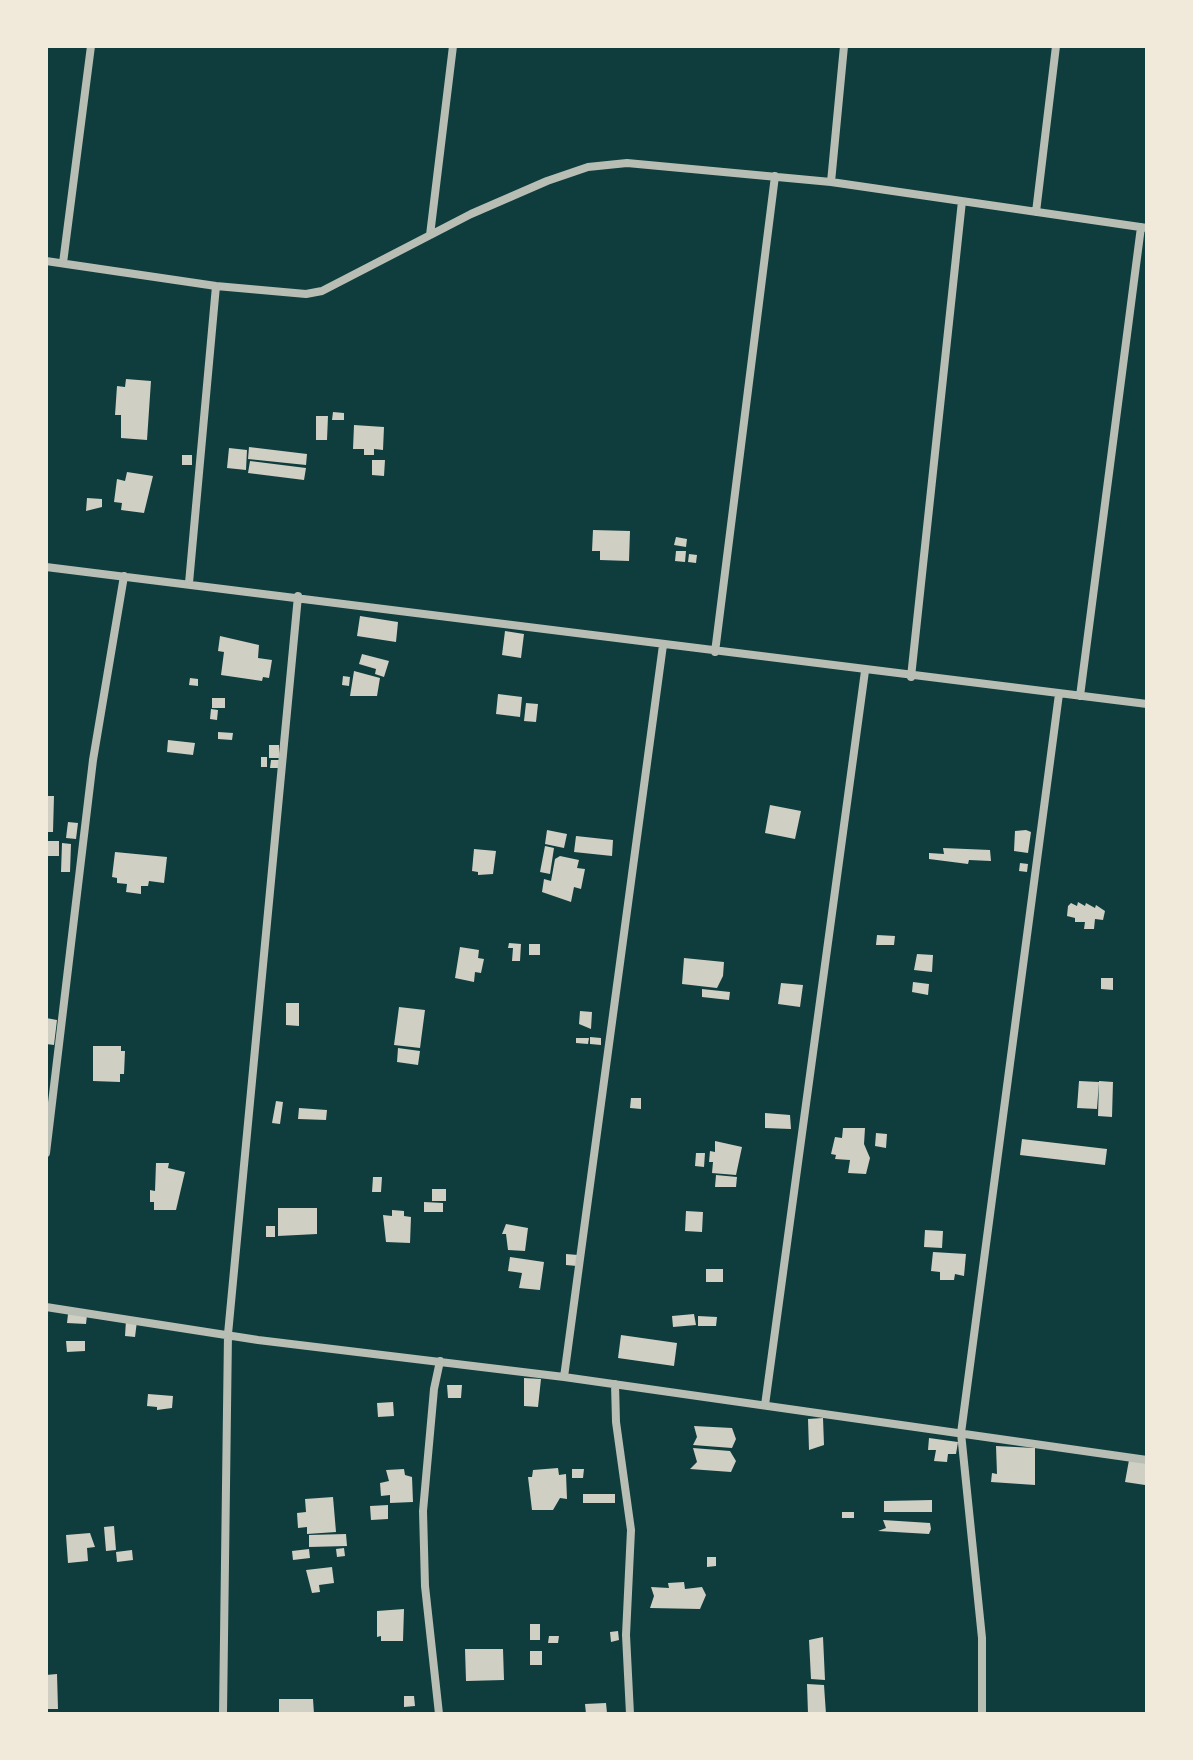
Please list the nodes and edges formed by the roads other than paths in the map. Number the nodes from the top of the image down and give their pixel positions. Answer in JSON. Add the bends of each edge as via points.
{"nodes":[{"id":1,"x":91,"y":46,"type":"edge"},
{"id":2,"x":453,"y":46,"type":"edge"},
{"id":3,"x":844,"y":46,"type":"edge"},
{"id":4,"x":1056,"y":46,"type":"edge"},
{"id":5,"x":775,"y":176,"type":"junction"},
{"id":6,"x":831,"y":182,"type":"junction"},
{"id":7,"x":962,"y":201,"type":"junction"},
{"id":8,"x":1036,"y":212,"type":"junction"},
{"id":9,"x":1144,"y":228,"type":"edge"},
{"id":10,"x":430,"y":235,"type":"junction"},
{"id":11,"x":46,"y":261,"type":"edge"},
{"id":12,"x":63,"y":263,"type":"junction"},
{"id":13,"x":216,"y":286,"type":"junction"},
{"id":14,"x":46,"y":567,"type":"edge"},
{"id":15,"x":124,"y":576,"type":"junction"},
{"id":16,"x":189,"y":583,"type":"junction"},
{"id":17,"x":298,"y":596,"type":"junction"},
{"id":18,"x":663,"y":645,"type":"junction"},
{"id":19,"x":715,"y":652,"type":"junction"},
{"id":20,"x":865,"y":671,"type":"junction"},
{"id":21,"x":911,"y":677,"type":"junction"},
{"id":22,"x":1059,"y":694,"type":"junction"},
{"id":23,"x":1080,"y":696,"type":"junction"},
{"id":24,"x":1147,"y":704,"type":"edge"},
{"id":25,"x":46,"y":1153,"type":"edge"},
{"id":26,"x":46,"y":1307,"type":"edge"},
{"id":27,"x":228,"y":1334,"type":"junction"},
{"id":28,"x":440,"y":1361,"type":"junction"},
{"id":29,"x":564,"y":1377,"type":"junction"},
{"id":30,"x":615,"y":1384,"type":"junction"},
{"id":31,"x":765,"y":1405,"type":"junction"},
{"id":32,"x":961,"y":1433,"type":"junction"},
{"id":33,"x":1147,"y":1460,"type":"edge"},
{"id":34,"x":223,"y":1714,"type":"edge"},
{"id":35,"x":439,"y":1714,"type":"edge"},
{"id":36,"x":630,"y":1714,"type":"edge"},
{"id":37,"x":982,"y":1714,"type":"edge"}],
"edges":[{"from":1,"to":12,"type":"street"},
{"from":2,"to":10,"type":"street"},
{"from":3,"to":6,"type":"street"},
{"from":4,"to":8,"type":"street"},
{"from":5,"to":6,"type":"street"},
{"from":5,"to":10,"type":"street","via":[[627,163],[588,167]]},
{"from":5,"to":19,"type":"street"},
{"from":6,"to":7,"type":"street"},
{"from":7,"to":8,"type":"street"},
{"from":7,"to":21,"type":"street"},
{"from":8,"to":9,"type":"street"},
{"from":9,"to":23,"type":"street"},
{"from":10,"to":13,"type":"street","via":[[322,291],[292,295]]},
{"from":11,"to":12,"type":"street"},
{"from":12,"to":13,"type":"street"},
{"from":13,"to":16,"type":"street"},
{"from":14,"to":15,"type":"street"},
{"from":15,"to":16,"type":"street"},
{"from":15,"to":25,"type":"street","via":[[93,760]]},
{"from":16,"to":17,"type":"street"},
{"from":17,"to":18,"type":"street"},
{"from":17,"to":27,"type":"street"},
{"from":18,"to":19,"type":"street"},
{"from":18,"to":29,"type":"street"},
{"from":19,"to":20,"type":"street"},
{"from":20,"to":21,"type":"street"},
{"from":20,"to":31,"type":"street"},
{"from":21,"to":22,"type":"street"},
{"from":22,"to":23,"type":"street"},
{"from":22,"to":32,"type":"street"},
{"from":23,"to":24,"type":"street"},
{"from":26,"to":27,"type":"street"},
{"from":27,"to":28,"type":"street"},
{"from":27,"to":34,"type":"street"},
{"from":28,"to":29,"type":"street"},
{"from":28,"to":35,"type":"street","via":[[423,1511]]},
{"from":29,"to":30,"type":"street"},
{"from":30,"to":31,"type":"street"},
{"from":30,"to":36,"type":"street","via":[[631,1530],[626,1635]]},
{"from":31,"to":32,"type":"street"},
{"from":32,"to":33,"type":"street"},
{"from":32,"to":37,"type":"street","via":[[982,1638]]}]}
